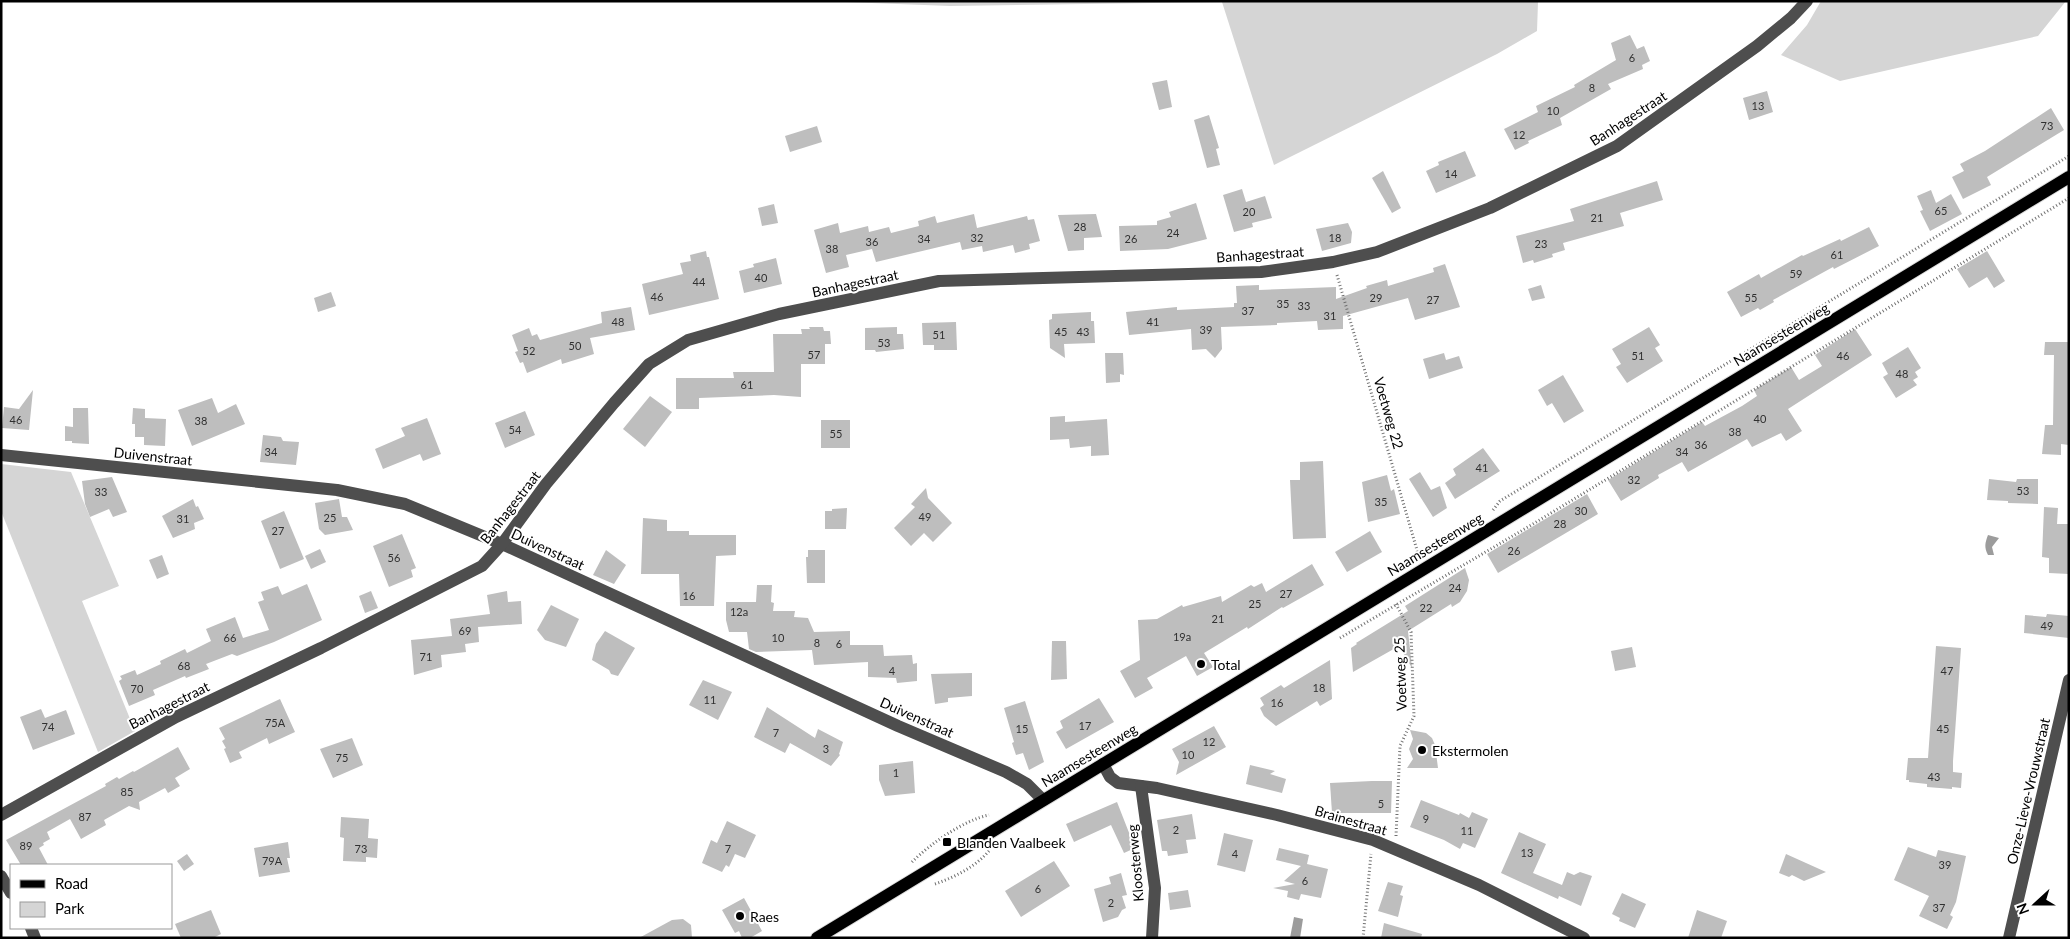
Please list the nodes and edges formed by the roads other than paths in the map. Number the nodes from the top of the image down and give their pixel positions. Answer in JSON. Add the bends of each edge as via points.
{"nodes":[{"id":1,"x":1807,"y":1,"type":"edge"},
{"id":2,"x":2069,"y":177,"type":"edge"},
{"id":3,"x":1,"y":455,"type":"edge"},
{"id":4,"x":502,"y":544,"type":"junction"},
{"id":5,"x":2069,"y":680,"type":"edge"},
{"id":6,"x":1103,"y":764,"type":"junction"},
{"id":7,"x":1141,"y":786,"type":"junction"},
{"id":8,"x":1043,"y":800,"type":"junction"},
{"id":9,"x":1,"y":815,"type":"edge"},
{"id":10,"x":1,"y":876,"type":"edge"},
{"id":11,"x":10,"y":891,"type":"edge"},
{"id":12,"x":817,"y":938,"type":"edge"},
{"id":13,"x":1152,"y":938,"type":"edge"},
{"id":14,"x":1584,"y":938,"type":"edge"},
{"id":15,"x":2009,"y":938,"type":"edge"}],
"edges":[{"from":1,"to":4,"type":"street","name":"Banhagestraat","via":[[1757,46],[1617,146],[1490,208],[1377,252],[1261,272],[939,281],[779,314],[688,340],[649,364],[546,484]]},
{"from":2,"to":6,"type":"main road","name":"Naamsesteenweg"},
{"from":3,"to":4,"type":"street","name":"Duivenstraat","via":[[337,490],[405,504]]},
{"from":4,"to":8,"type":"street","name":"Duivenstraat","via":[[1006,772],[1027,784]]},
{"from":4,"to":9,"type":"street","name":"Banhagestraat","via":[[482,566],[176,717]]},
{"from":5,"to":15,"type":"street","name":"Onze-Lieve-Vrouwstraat"},
{"from":6,"to":7,"type":"street","name":"Brainestraat","via":[[1114,781]]},
{"from":6,"to":8,"type":"main road","name":"Naamsesteenweg"},
{"from":7,"to":13,"type":"street","name":"Kloosterweg","via":[[1155,888]]},
{"from":7,"to":14,"type":"street","name":"Brainestraat","via":[[1277,815],[1372,840],[1479,885]]},
{"from":8,"to":12,"type":"main road","name":"Naamsesteenweg"},
{"from":10,"to":11,"type":"street"}]}
